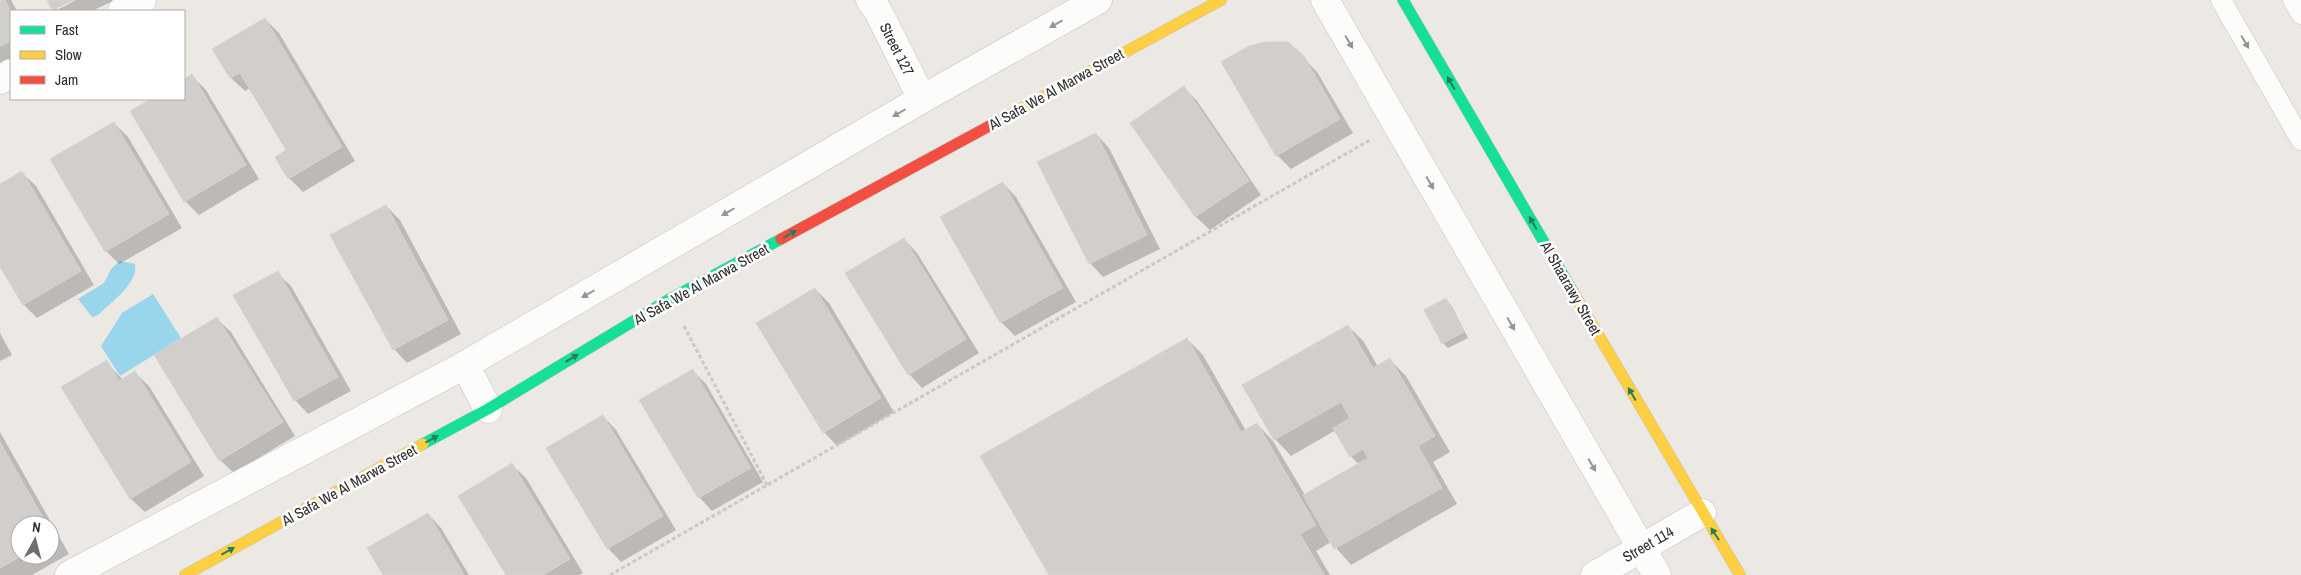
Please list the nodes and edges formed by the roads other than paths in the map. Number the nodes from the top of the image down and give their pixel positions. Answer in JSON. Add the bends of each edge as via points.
{"nodes":[{"id":1,"x":142,"y":0,"type":"edge"},
{"id":2,"x":870,"y":0,"type":"edge"},
{"id":3,"x":1098,"y":0,"type":"edge"},
{"id":4,"x":1221,"y":0,"type":"edge"},
{"id":5,"x":1325,"y":0,"type":"edge"},
{"id":6,"x":1403,"y":0,"type":"edge"},
{"id":7,"x":2221,"y":0,"type":"edge"},
{"id":8,"x":2293,"y":0,"type":"edge"},
{"id":9,"x":124,"y":10,"type":"edge"},
{"id":10,"x":2301,"y":14,"type":"edge"},
{"id":11,"x":922,"y":99,"type":"junction"},
{"id":12,"x":2301,"y":140,"type":"edge"},
{"id":13,"x":465,"y":366,"type":"junction"},
{"id":14,"x":488,"y":409,"type":"junction"},
{"id":15,"x":1702,"y":513,"type":"junction"},
{"id":16,"x":1641,"y":548,"type":"junction"},
{"id":17,"x":1732,"y":572,"type":"edge"},
{"id":18,"x":69,"y":575,"type":"edge"},
{"id":19,"x":185,"y":575,"type":"edge"},
{"id":20,"x":1594,"y":575,"type":"edge"},
{"id":21,"x":1656,"y":575,"type":"edge"}],
"edges":[{"from":1,"to":9,"type":"street"},
{"from":2,"to":11,"type":"street","name":"Street 127"},
{"from":3,"to":11,"type":"street","one_way":true},
{"from":14,"to":4,"type":"street","name":"Al Safa We Al Marwa Street","one_way":true,"via":[[670,299]]},
{"from":5,"to":16,"type":"street","one_way":true},
{"from":15,"to":6,"type":"street","name":"Al Shaarawy Street","one_way":true},
{"from":7,"to":12,"type":"lane","one_way":true},
{"from":8,"to":10,"type":"lane"},
{"from":11,"to":13,"type":"street","one_way":true},
{"from":13,"to":14,"type":"street"},
{"from":13,"to":18,"type":"street"},
{"from":19,"to":14,"type":"street","name":"Al Safa We Al Marwa Street","one_way":true},
{"from":15,"to":16,"type":"street","name":"Street 114"},
{"from":17,"to":15,"type":"street","name":"Al Shaarawy Street","one_way":true},
{"from":16,"to":20,"type":"street","name":"Street 114"},
{"from":16,"to":21,"type":"street"}]}
